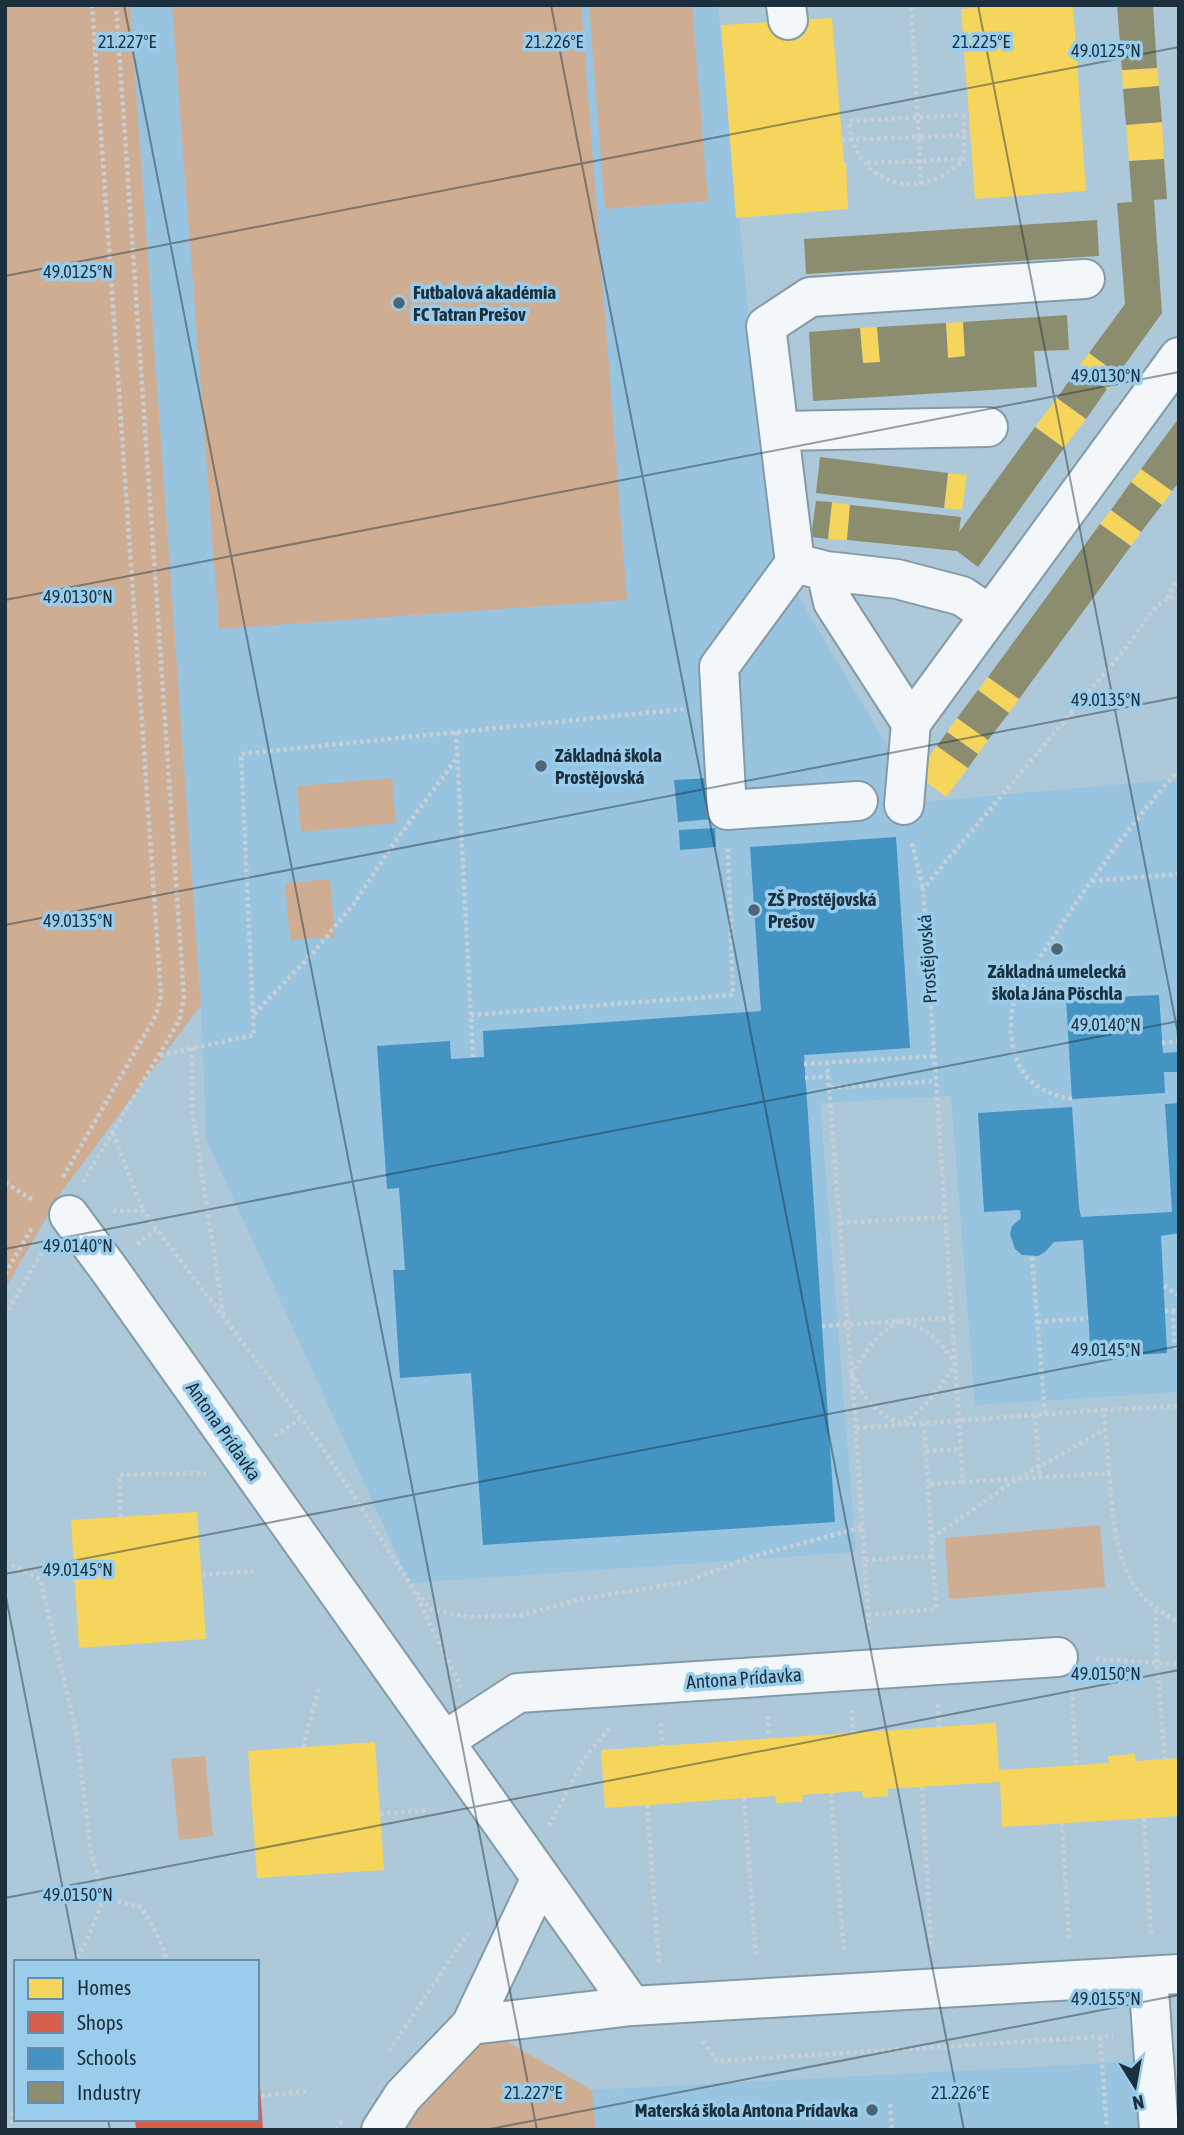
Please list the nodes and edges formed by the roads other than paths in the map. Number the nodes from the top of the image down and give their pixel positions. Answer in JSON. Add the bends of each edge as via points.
{"nodes":[{"id":1,"x":1085,"y":279,"type":"dead end"},
{"id":2,"x":1179,"y":357,"type":"edge"},
{"id":3,"x":988,"y":427,"type":"dead end"},
{"id":4,"x":780,"y":431,"type":"junction"},
{"id":5,"x":810,"y":567,"type":"junction"},
{"id":6,"x":990,"y":615,"type":"junction"},
{"id":7,"x":911,"y":723,"type":"junction"},
{"id":8,"x":858,"y":801,"type":"dead end"},
{"id":9,"x":904,"y":805,"type":"dead end"},
{"id":10,"x":59,"y":1209,"type":"road end"},
{"id":11,"x":1064,"y":1657,"type":"road end"},
{"id":12,"x":444,"y":1741,"type":"junction"},
{"id":13,"x":532,"y":1866,"type":"junction"},
{"id":14,"x":1164,"y":1975,"type":"edge"},
{"id":15,"x":632,"y":2006,"type":"junction"},
{"id":16,"x":471,"y":2025,"type":"junction"},
{"id":17,"x":381,"y":2130,"type":"edge"},
{"id":18,"x":1159,"y":2130,"type":"edge"}],
"edges":[{"from":1,"to":4,"type":"street","via":[[810,297],[766,326]]},
{"from":2,"to":6,"type":"street"},
{"from":3,"to":4,"type":"street"},
{"from":4,"to":5,"type":"street"},
{"from":5,"to":6,"type":"street","via":[[897,579],[962,596]]},
{"from":5,"to":7,"type":"street"},
{"from":5,"to":8,"type":"street","via":[[719,667],[727,810]]},
{"from":6,"to":7,"type":"street"},
{"from":7,"to":9,"type":"street"},
{"from":10,"to":12,"type":"street","name":"Antona Prídavka","via":[[101,1257]]},
{"from":11,"to":12,"type":"street","name":"Antona Prídavka","via":[[518,1693]]},
{"from":12,"to":13,"type":"street","name":"Antona Prídavka"},
{"from":13,"to":15,"type":"street","name":"Antona Prídavka"},
{"from":13,"to":16,"type":"street"},
{"from":14,"to":15,"type":"street"},
{"from":14,"to":18,"type":"street"},
{"from":15,"to":16,"type":"street"},
{"from":16,"to":17,"type":"street","via":[[403,2096]]}]}
